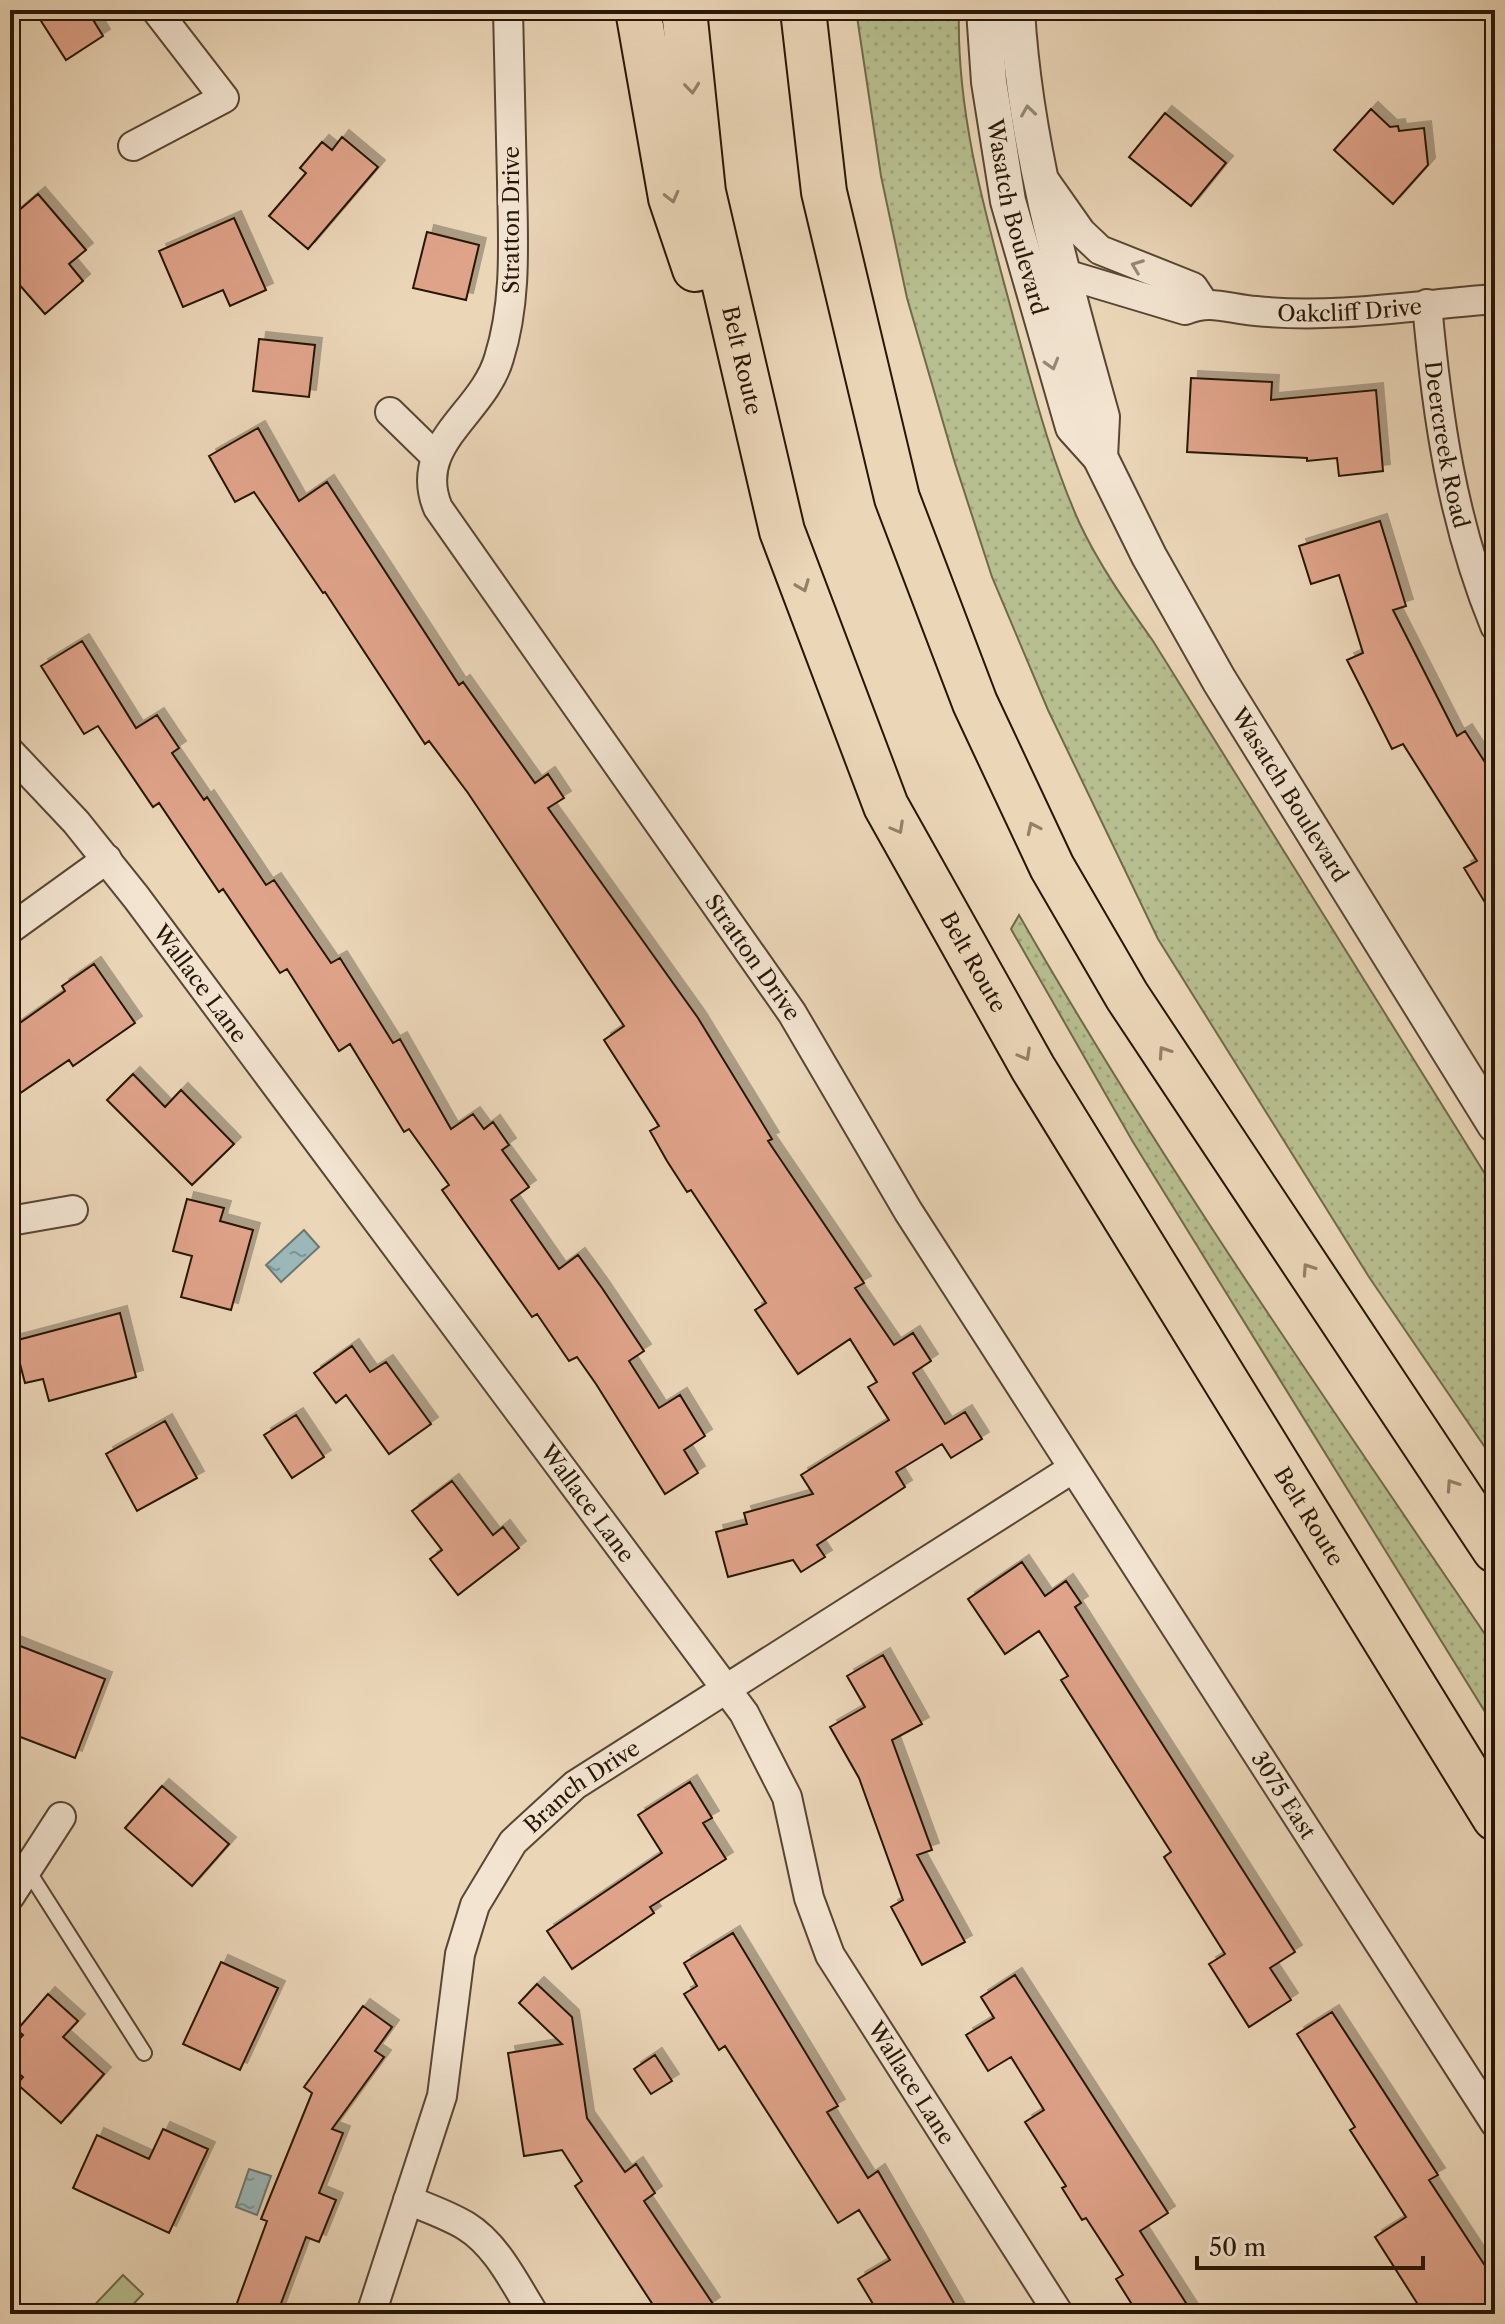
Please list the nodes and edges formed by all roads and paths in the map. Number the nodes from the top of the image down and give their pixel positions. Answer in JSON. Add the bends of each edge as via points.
{"nodes":[{"id":1,"x":156,"y":10,"type":"edge"},
{"id":2,"x":508,"y":10,"type":"edge"},
{"id":3,"x":638,"y":10,"type":"edge"},
{"id":4,"x":684,"y":10,"type":"edge"},
{"id":5,"x":803,"y":10,"type":"edge"},
{"id":6,"x":984,"y":10,"type":"edge"},
{"id":7,"x":1017,"y":10,"type":"edge"},
{"id":8,"x":133,"y":146,"type":"dead end"},
{"id":9,"x":1040,"y":174,"type":"junction"},
{"id":10,"x":1025,"y":261,"type":"junction"},
{"id":11,"x":1063,"y":274,"type":"junction"},
{"id":12,"x":1495,"y":299,"type":"edge"},
{"id":13,"x":1203,"y":302,"type":"junction"},
{"id":14,"x":1427,"y":304,"type":"junction"},
{"id":15,"x":390,"y":412,"type":"dead end"},
{"id":16,"x":435,"y":456,"type":"junction"},
{"id":17,"x":1100,"y":457,"type":"junction"},
{"id":18,"x":782,"y":531,"type":"junction"},
{"id":19,"x":1495,"y":626,"type":"edge"},
{"id":20,"x":10,"y":752,"type":"edge"},
{"id":21,"x":107,"y":859,"type":"junction"},
{"id":22,"x":10,"y":929,"type":"edge"},
{"id":23,"x":1495,"y":1125,"type":"edge"},
{"id":24,"x":73,"y":1210,"type":"dead end"},
{"id":25,"x":10,"y":1221,"type":"edge"},
{"id":26,"x":1072,"y":1469,"type":"junction"},
{"id":27,"x":1495,"y":1550,"type":"edge"},
{"id":28,"x":726,"y":1691,"type":"junction"},
{"id":29,"x":61,"y":1817,"type":"dead end"},
{"id":30,"x":1495,"y":1818,"type":"edge"},
{"id":31,"x":27,"y":1869,"type":"junction"},
{"id":32,"x":10,"y":1896,"type":"edge"},
{"id":33,"x":144,"y":2053,"type":"dead end"},
{"id":34,"x":1495,"y":2123,"type":"edge"},
{"id":35,"x":408,"y":2200,"type":"junction"},
{"id":36,"x":371,"y":2314,"type":"edge"},
{"id":37,"x":534,"y":2314,"type":"edge"},
{"id":38,"x":1059,"y":2314,"type":"edge"}],
"edges":[{"from":1,"to":8,"type":"street","via":[[224,98]]},
{"from":2,"to":16,"type":"street","name":"Stratton Drive","via":[[514,258],[510,315],[499,362]]},
{"from":3,"to":18,"type":"highway","one_way":true,"via":[[671,198]]},
{"from":4,"to":18,"type":"highway","name":"Belt Route","one_way":true,"via":[[703,192]]},
{"from":27,"to":5,"type":"highway","one_way":true,"via":[[1127,996],[1052,867],[975,703],[897,498],[824,192]]},
{"from":6,"to":10,"type":"street","name":"Wasatch Boulevard","via":[[997,141]]},
{"from":9,"to":7,"type":"street","name":"Wasatch Boulevard","one_way":true},
{"from":9,"to":11,"type":"street","name":"Wasatch Boulevard"},
{"from":13,"to":9,"type":"street","name":"Oakcliff Drive","one_way":true,"via":[[1193,287],[1100,250]]},
{"from":10,"to":11,"type":"street","name":"Oakcliff Drive"},
{"from":10,"to":17,"type":"street","name":"Wasatch Boulevard","one_way":true,"via":[[1073,427]]},
{"from":11,"to":13,"type":"street","name":"Oakcliff Drive","via":[[1185,310]]},
{"from":11,"to":17,"type":"street","name":"Wasatch Boulevard","via":[[1102,417]]},
{"from":12,"to":14,"type":"street","name":"Oakcliff Drive"},
{"from":13,"to":14,"type":"street","name":"Oakcliff Drive","via":[[1279,313]]},
{"from":14,"to":19,"type":"street","name":"Deercreek Road","via":[[1449,482],[1469,558]]},
{"from":15,"to":16,"type":"street"},
{"from":16,"to":26,"type":"street","name":"Stratton Drive","via":[[429,484],[444,519],[792,1013],[908,1211]]},
{"from":17,"to":23,"type":"street","name":"Wasatch Boulevard","via":[[1219,680]]},
{"from":18,"to":30,"type":"highway","name":"Belt Route","one_way":true,"via":[[894,820],[1033,1068]]},
{"from":20,"to":21,"type":"street","name":"Wallace Lane"},
{"from":21,"to":22,"type":"street"},
{"from":21,"to":28,"type":"street","name":"Wallace Lane"},
{"from":24,"to":25,"type":"street"},
{"from":26,"to":28,"type":"street","name":"Branch Drive"},
{"from":26,"to":34,"type":"street","name":"3075 East"},
{"from":28,"to":35,"type":"street","name":"Branch Drive","via":[[575,1785],[530,1823],[493,1873],[465,1930],[442,2096]]},
{"from":28,"to":38,"type":"street","name":"Wallace Lane","via":[[744,1713],[787,1797],[809,1898],[830,1955]]},
{"from":29,"to":31,"type":"street"},
{"from":31,"to":32,"type":"street"},
{"from":31,"to":33,"type":"lane"},
{"from":35,"to":36,"type":"street","name":"Branch Drive"},
{"from":35,"to":37,"type":"street","via":[[479,2236]]}]}
